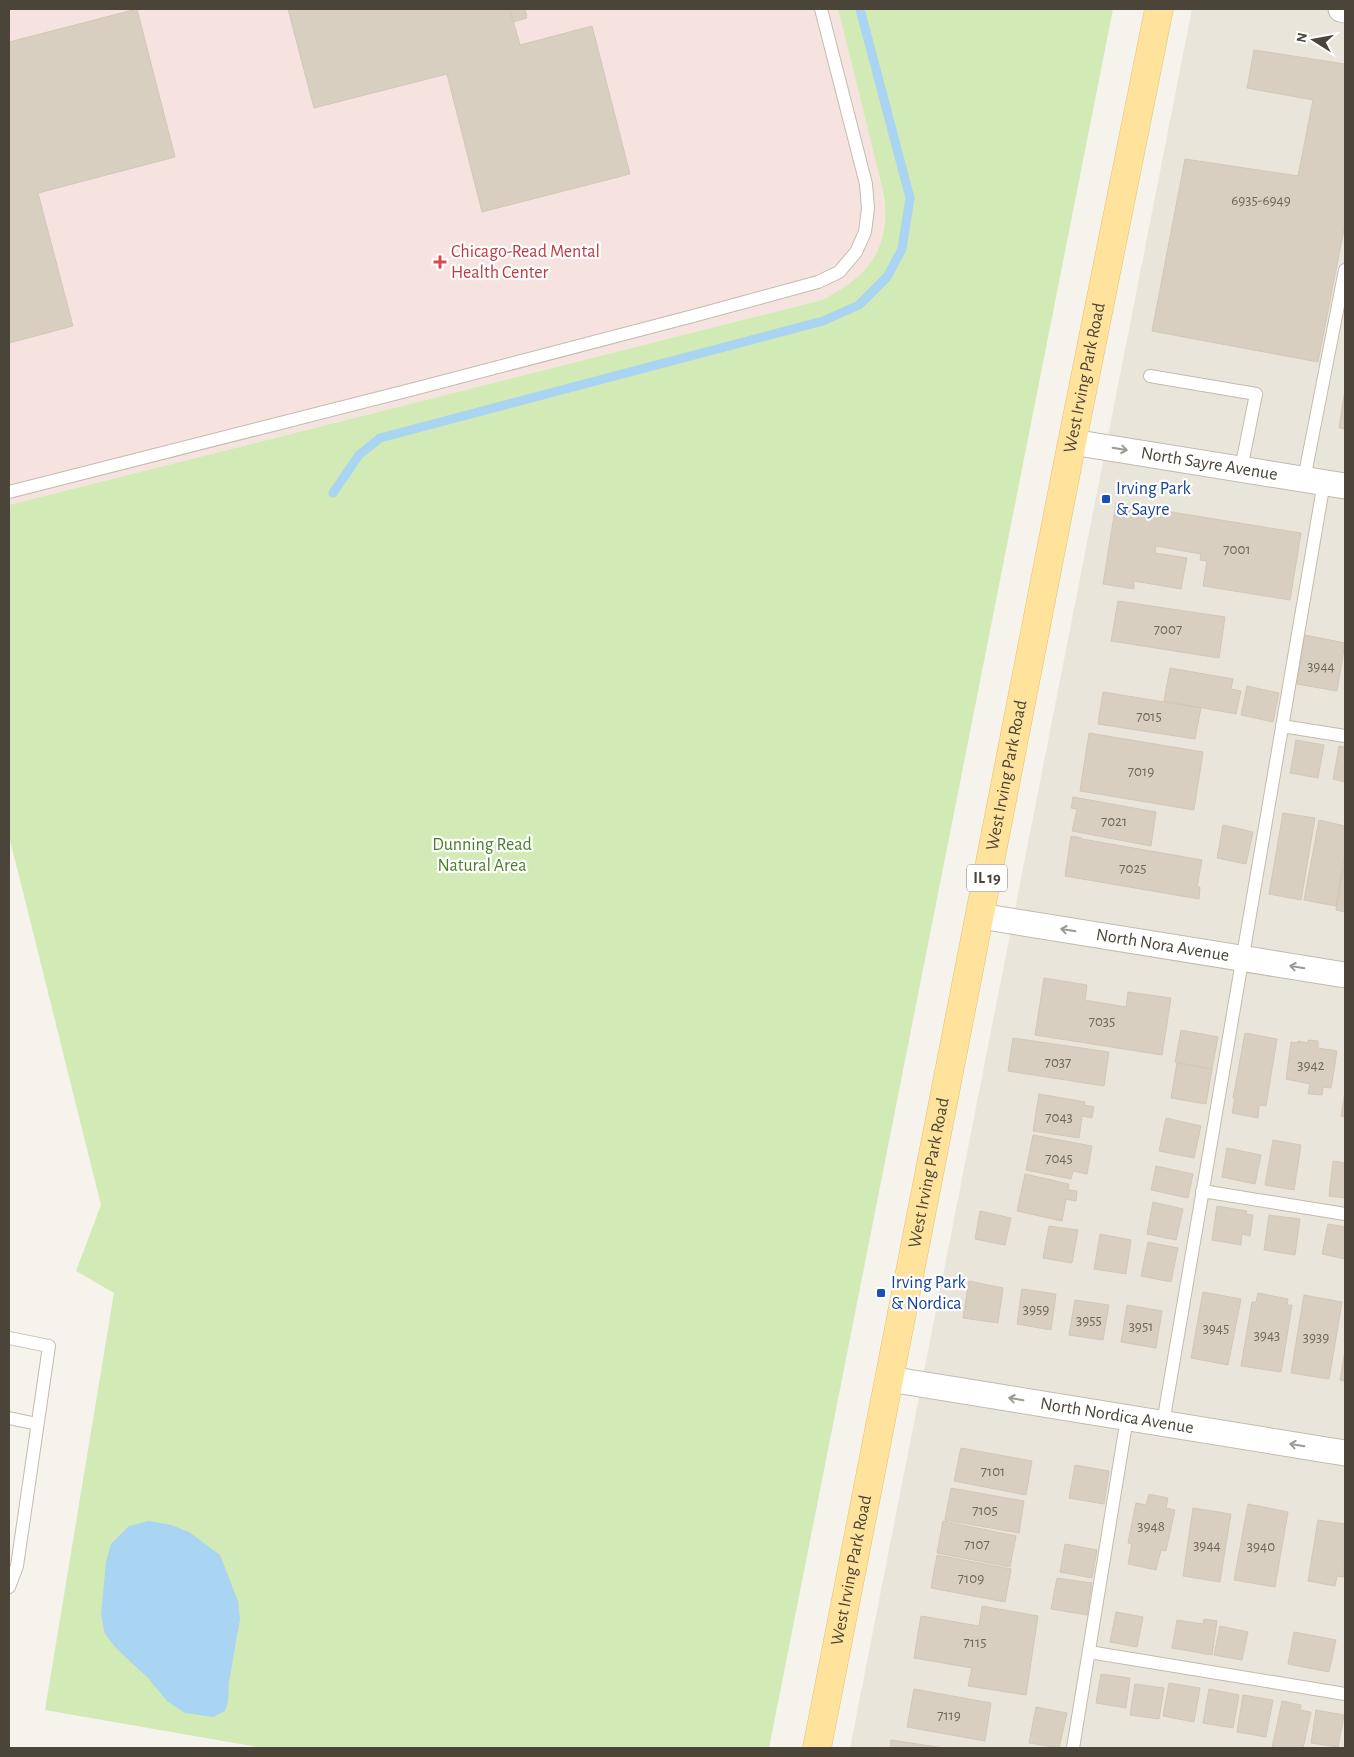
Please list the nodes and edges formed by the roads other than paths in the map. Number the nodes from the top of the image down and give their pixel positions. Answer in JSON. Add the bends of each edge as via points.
{"nodes":[{"id":1,"x":821,"y":9,"type":"edge"},
{"id":2,"x":1159,"y":9,"type":"edge"},
{"id":3,"x":1340,"y":9,"type":"edge"},
{"id":4,"x":1345,"y":10,"type":"edge"},
{"id":5,"x":1345,"y":270,"type":"edge"},
{"id":6,"x":1150,"y":376,"type":"dead end"},
{"id":7,"x":1072,"y":442,"type":"junction"},
{"id":8,"x":1241,"y":469,"type":"junction"},
{"id":9,"x":1325,"y":482,"type":"edge"},
{"id":10,"x":9,"y":492,"type":"edge"},
{"id":11,"x":1282,"y":726,"type":"junction"},
{"id":12,"x":1345,"y":736,"type":"edge"},
{"id":13,"x":980,"y":916,"type":"junction"},
{"id":14,"x":1242,"y":958,"type":"junction"},
{"id":15,"x":1345,"y":975,"type":"edge"},
{"id":16,"x":1202,"y":1191,"type":"junction"},
{"id":17,"x":1345,"y":1214,"type":"edge"},
{"id":18,"x":9,"y":1338,"type":"edge"},
{"id":19,"x":889,"y":1379,"type":"junction"},
{"id":20,"x":9,"y":1418,"type":"edge"},
{"id":21,"x":1127,"y":1418,"type":"junction"},
{"id":22,"x":1163,"y":1423,"type":"junction"},
{"id":23,"x":37,"y":1424,"type":"junction"},
{"id":24,"x":1345,"y":1453,"type":"edge"},
{"id":25,"x":9,"y":1587,"type":"edge"},
{"id":26,"x":1088,"y":1652,"type":"junction"},
{"id":27,"x":1345,"y":1694,"type":"edge"},
{"id":28,"x":817,"y":1748,"type":"edge"},
{"id":29,"x":1073,"y":1748,"type":"edge"}],
"edges":[{"from":1,"to":10,"type":"lane","via":[[866,184],[868,208],[865,232],[856,252],[839,272],[818,282],[684,319]]},
{"from":2,"to":7,"type":"main road","name":"West Irving Park Road","number":"IL 19"},
{"from":3,"to":4,"type":"street"},
{"from":5,"to":9,"type":"lane"},
{"from":6,"to":8,"type":"lane","via":[[1256,394]]},
{"from":7,"to":8,"type":"street","name":"North Sayre Avenue","one_way":true},
{"from":7,"to":13,"type":"main road","name":"West Irving Park Road","number":"IL 19"},
{"from":8,"to":9,"type":"street","name":"North Sayre Avenue"},
{"from":9,"to":11,"type":"lane"},
{"from":11,"to":12,"type":"lane"},
{"from":11,"to":14,"type":"lane"},
{"from":14,"to":13,"type":"street","name":"North Nora Avenue","one_way":true},
{"from":13,"to":19,"type":"main road","name":"West Irving Park Road","number":"IL 19"},
{"from":15,"to":14,"type":"street","name":"North Nora Avenue","one_way":true},
{"from":14,"to":16,"type":"lane"},
{"from":16,"to":17,"type":"lane"},
{"from":16,"to":22,"type":"lane"},
{"from":18,"to":23,"type":"lane","via":[[49,1346]]},
{"from":21,"to":19,"type":"street","name":"North Nordica Avenue","one_way":true},
{"from":19,"to":28,"type":"main road","name":"West Irving Park Road","number":"IL 19"},
{"from":20,"to":23,"type":"lane"},
{"from":21,"to":22,"type":"street","name":"North Nordica Avenue"},
{"from":21,"to":26,"type":"lane"},
{"from":24,"to":22,"type":"street","name":"North Nordica Avenue","one_way":true},
{"from":23,"to":25,"type":"lane","via":[[16,1566]]},
{"from":26,"to":27,"type":"lane"},
{"from":26,"to":29,"type":"lane"}]}
